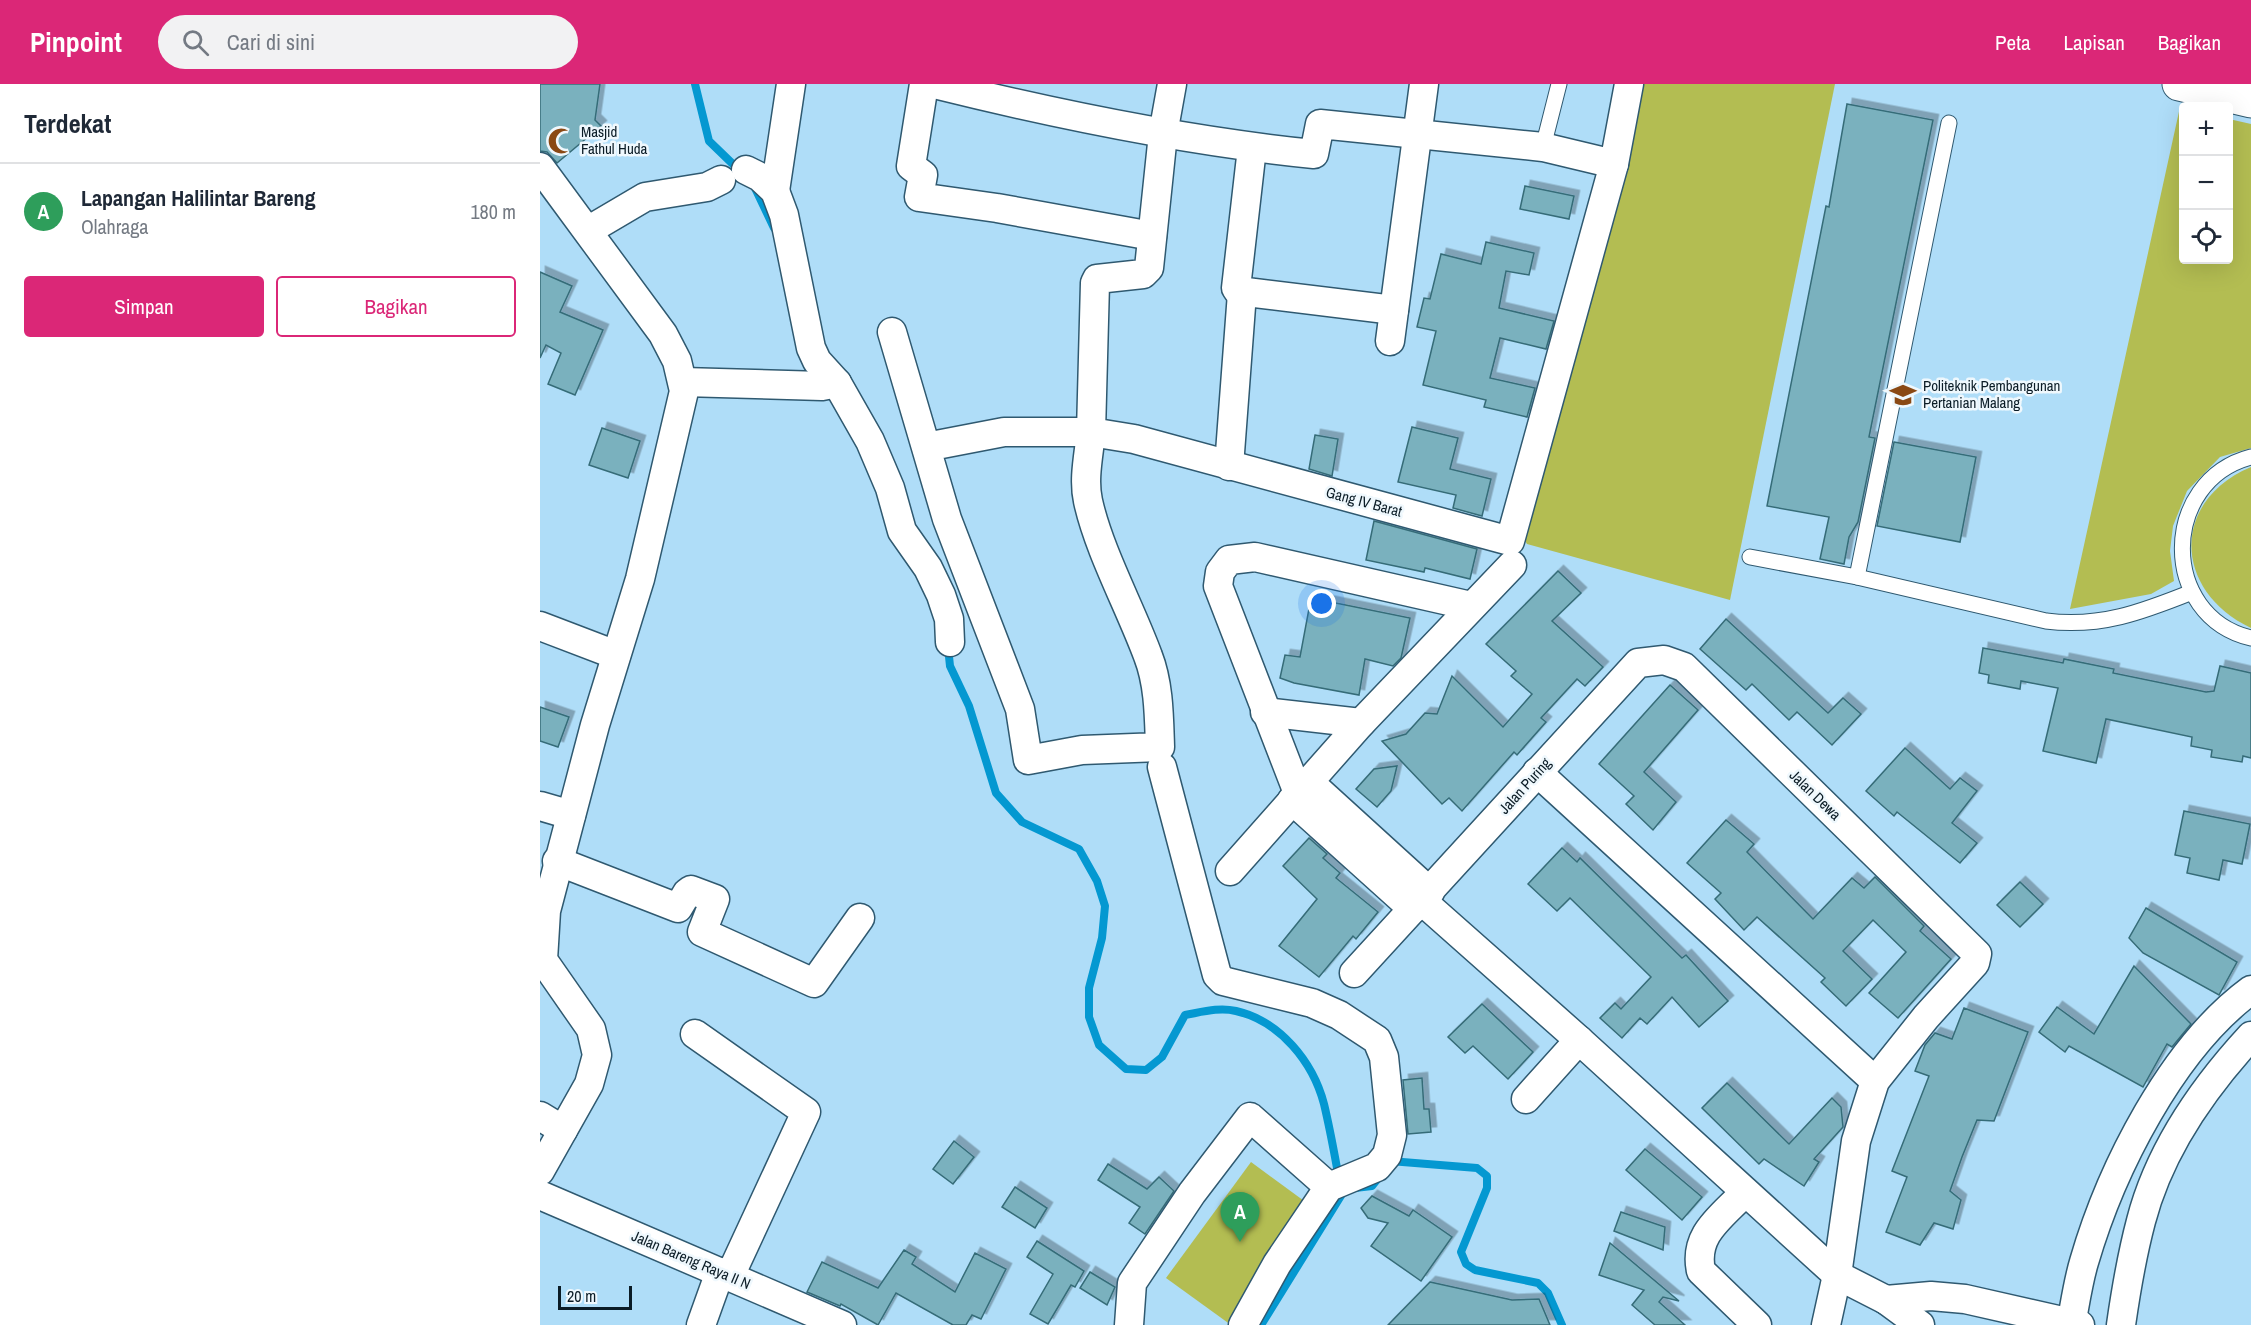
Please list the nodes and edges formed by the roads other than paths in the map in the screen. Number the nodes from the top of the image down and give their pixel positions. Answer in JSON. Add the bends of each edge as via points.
{"nodes":[{"id":1,"x":790,"y":84,"type":"edge"},
{"id":2,"x":924,"y":84,"type":"edge"},
{"id":3,"x":934,"y":84,"type":"edge"},
{"id":4,"x":1172,"y":84,"type":"edge"},
{"id":5,"x":1424,"y":84,"type":"edge"},
{"id":6,"x":1559,"y":84,"type":"edge"},
{"id":7,"x":1629,"y":84,"type":"edge"},
{"id":8,"x":2179,"y":84,"type":"edge"},
{"id":9,"x":2251,"y":101,"type":"edge"},
{"id":10,"x":1949,"y":123,"type":"dead end"},
{"id":11,"x":1163,"y":134,"type":"junction"},
{"id":12,"x":1418,"y":135,"type":"junction"},
{"id":13,"x":1543,"y":147,"type":"junction"},
{"id":14,"x":1252,"y":148,"type":"junction"},
{"id":15,"x":1614,"y":164,"type":"junction"},
{"id":16,"x":541,"y":171,"type":"edge"},
{"id":17,"x":775,"y":191,"type":"junction"},
{"id":18,"x":589,"y":230,"type":"junction"},
{"id":19,"x":1152,"y":236,"type":"junction"},
{"id":20,"x":1242,"y":293,"type":"junction"},
{"id":21,"x":1394,"y":310,"type":"junction"},
{"id":22,"x":892,"y":332,"type":"dead end"},
{"id":23,"x":1390,"y":341,"type":"dead end"},
{"id":24,"x":683,"y":382,"type":"junction"},
{"id":25,"x":830,"y":385,"type":"junction"},
{"id":26,"x":1091,"y":432,"type":"junction"},
{"id":27,"x":926,"y":447,"type":"junction"},
{"id":28,"x":2251,"y":457,"type":"edge"},
{"id":29,"x":1229,"y":466,"type":"junction"},
{"id":30,"x":1750,"y":557,"type":"dead end"},
{"id":31,"x":1512,"y":565,"type":"dead end"},
{"id":32,"x":1857,"y":577,"type":"junction"},
{"id":33,"x":2192,"y":592,"type":"junction"},
{"id":34,"x":1471,"y":606,"type":"junction"},
{"id":35,"x":540,"y":626,"type":"edge"},
{"id":36,"x":2251,"y":638,"type":"edge"},
{"id":37,"x":950,"y":642,"type":"dead end"},
{"id":38,"x":616,"y":655,"type":"junction"},
{"id":39,"x":1638,"y":663,"type":"joint"},
{"id":40,"x":1265,"y":712,"type":"junction"},
{"id":41,"x":1360,"y":723,"type":"junction"},
{"id":42,"x":1162,"y":767,"type":"dead end"},
{"id":43,"x":1537,"y":772,"type":"junction"},
{"id":44,"x":1299,"y":791,"type":"junction"},
{"id":45,"x":540,"y":806,"type":"edge"},
{"id":46,"x":570,"y":815,"type":"junction"},
{"id":47,"x":557,"y":861,"type":"junction"},
{"id":48,"x":1230,"y":871,"type":"dead end"},
{"id":49,"x":1421,"y":900,"type":"junction"},
{"id":50,"x":860,"y":918,"type":"dead end"},
{"id":51,"x":1354,"y":973,"type":"dead end"},
{"id":52,"x":2251,"y":990,"type":"edge"},
{"id":53,"x":695,"y":1034,"type":"dead end"},
{"id":54,"x":2251,"y":1036,"type":"edge"},
{"id":55,"x":1579,"y":1040,"type":"junction"},
{"id":56,"x":1875,"y":1081,"type":"junction"},
{"id":57,"x":2158,"y":1095,"type":"junction"},
{"id":58,"x":1526,"y":1099,"type":"dead end"},
{"id":59,"x":2190,"y":1114,"type":"junction"},
{"id":60,"x":552,"y":1123,"type":"edge"},
{"id":61,"x":540,"y":1171,"type":"edge"},
{"id":62,"x":1329,"y":1187,"type":"junction"},
{"id":63,"x":1745,"y":1192,"type":"junction"},
{"id":64,"x":540,"y":1195,"type":"edge"},
{"id":65,"x":725,"y":1274,"type":"junction"},
{"id":66,"x":1837,"y":1275,"type":"junction"},
{"id":67,"x":1886,"y":1300,"type":"junction"},
{"id":68,"x":2074,"y":1324,"type":"edge"},
{"id":69,"x":701,"y":1325,"type":"edge"},
{"id":70,"x":842,"y":1325,"type":"edge"},
{"id":71,"x":1129,"y":1325,"type":"edge"},
{"id":72,"x":1243,"y":1325,"type":"edge"},
{"id":73,"x":1756,"y":1325,"type":"edge"},
{"id":74,"x":1826,"y":1325,"type":"edge"},
{"id":75,"x":1920,"y":1325,"type":"edge"},
{"id":76,"x":2121,"y":1325,"type":"edge"}],
"edges":[{"from":1,"to":17,"type":"street"},
{"from":2,"to":19,"type":"street","via":[[911,166],[923,176],[919,197]]},
{"from":3,"to":11,"type":"street"},
{"from":4,"to":11,"type":"street"},
{"from":5,"to":12,"type":"street"},
{"from":6,"to":13,"type":"lane"},
{"from":7,"to":15,"type":"street","name":"Gang IV Barat"},
{"from":8,"to":9,"type":"main road"},
{"from":10,"to":32,"type":"lane"},
{"from":11,"to":14,"type":"street"},
{"from":11,"to":19,"type":"street"},
{"from":12,"to":13,"type":"street"},
{"from":12,"to":14,"type":"street","via":[[1320,124],[1314,153]]},
{"from":12,"to":21,"type":"street"},
{"from":13,"to":15,"type":"street"},
{"from":14,"to":20,"type":"street","via":[[1236,288]]},
{"from":15,"to":29,"type":"street","name":"Gang IV Barat","via":[[1510,541]]},
{"from":16,"to":18,"type":"street"},
{"from":17,"to":18,"type":"street","via":[[760,177],[733,175],[707,187],[645,197]]},
{"from":17,"to":25,"type":"street","via":[[784,215],[811,348]]},
{"from":18,"to":24,"type":"street","via":[[663,334]]},
{"from":19,"to":26,"type":"street","via":[[1147,272],[1096,279]]},
{"from":20,"to":21,"type":"street"},
{"from":20,"to":29,"type":"street"},
{"from":21,"to":23,"type":"street"},
{"from":22,"to":27,"type":"street"},
{"from":24,"to":25,"type":"street"},
{"from":24,"to":38,"type":"street","via":[[681,408],[656,516]]},
{"from":25,"to":37,"type":"street","via":[[870,441],[902,531],[941,595],[949,619]]},
{"from":26,"to":27,"type":"street","name":"Gang IV Barat","via":[[1004,432]]},
{"from":26,"to":27,"type":"street","via":[[1088,500],[1149,658],[1159,710],[1160,747],[1082,750],[1028,760],[1020,708],[946,519]]},
{"from":26,"to":29,"type":"street","name":"Gang IV Barat"},
{"from":28,"to":33,"type":"lane","via":[[2237,461],[2212,478],[2193,501],[2182,530],[2182,561]]},
{"from":30,"to":32,"type":"lane"},
{"from":31,"to":34,"type":"street"},
{"from":32,"to":33,"type":"lane","via":[[2074,624],[2138,613]]},
{"from":33,"to":36,"type":"lane","via":[[2211,617],[2238,635]]},
{"from":34,"to":40,"type":"street","via":[[1255,557],[1228,560],[1220,572],[1218,586]]},
{"from":34,"to":41,"type":"street"},
{"from":35,"to":38,"type":"street"},
{"from":38,"to":46,"type":"street"},
{"from":39,"to":43,"type":"street","name":"Jalan Puring"},
{"from":39,"to":56,"type":"street","name":"Jalan Dewa","via":[[1664,660],[1684,667],[1975,951],[1977,958]]},
{"from":40,"to":41,"type":"street"},
{"from":40,"to":44,"type":"street"},
{"from":41,"to":44,"type":"street"},
{"from":42,"to":62,"type":"street","via":[[1217,975],[1223,981],[1312,1003],[1339,1015],[1377,1040],[1384,1057],[1392,1135],[1387,1155],[1377,1167]]},
{"from":43,"to":49,"type":"street","name":"Jalan Puring"},
{"from":43,"to":56,"type":"street"},
{"from":44,"to":48,"type":"street"},
{"from":44,"to":49,"type":"street"},
{"from":45,"to":46,"type":"street"},
{"from":46,"to":47,"type":"street"},
{"from":47,"to":50,"type":"street","via":[[678,908],[691,890],[715,899],[702,932],[814,983]]},
{"from":47,"to":60,"type":"street","via":[[546,911],[543,960],[591,1029],[597,1055],[589,1084]]},
{"from":49,"to":51,"type":"street","name":"Jalan Puring"},
{"from":49,"to":55,"type":"street"},
{"from":52,"to":57,"type":"street","via":[[2225,1009]]},
{"from":53,"to":65,"type":"street","via":[[806,1112]]},
{"from":54,"to":59,"type":"street","via":[[2218,1071]]},
{"from":55,"to":58,"type":"street"},
{"from":55,"to":63,"type":"street"},
{"from":56,"to":66,"type":"street","via":[[1856,1141]]},
{"from":57,"to":59,"type":"street"},
{"from":57,"to":68,"type":"street","via":[[2103,1206],[2083,1263]]},
{"from":59,"to":76,"type":"street","via":[[2159,1169],[2141,1219]]},
{"from":60,"to":61,"type":"street"},
{"from":62,"to":71,"type":"street","via":[[1250,1117],[1192,1193],[1132,1283]]},
{"from":62,"to":72,"type":"street","via":[[1277,1264]]},
{"from":63,"to":66,"type":"street"},
{"from":63,"to":73,"type":"street","via":[[1702,1238],[1698,1261],[1701,1271]]},
{"from":64,"to":65,"type":"street","name":"Jalan Bareng Raya II N"},
{"from":65,"to":69,"type":"street"},
{"from":65,"to":70,"type":"street","name":"Jalan Bareng Raya II N"},
{"from":66,"to":67,"type":"street"},
{"from":66,"to":74,"type":"street"},
{"from":67,"to":68,"type":"street","via":[[1931,1296],[1965,1299]]},
{"from":67,"to":75,"type":"street"}]}
